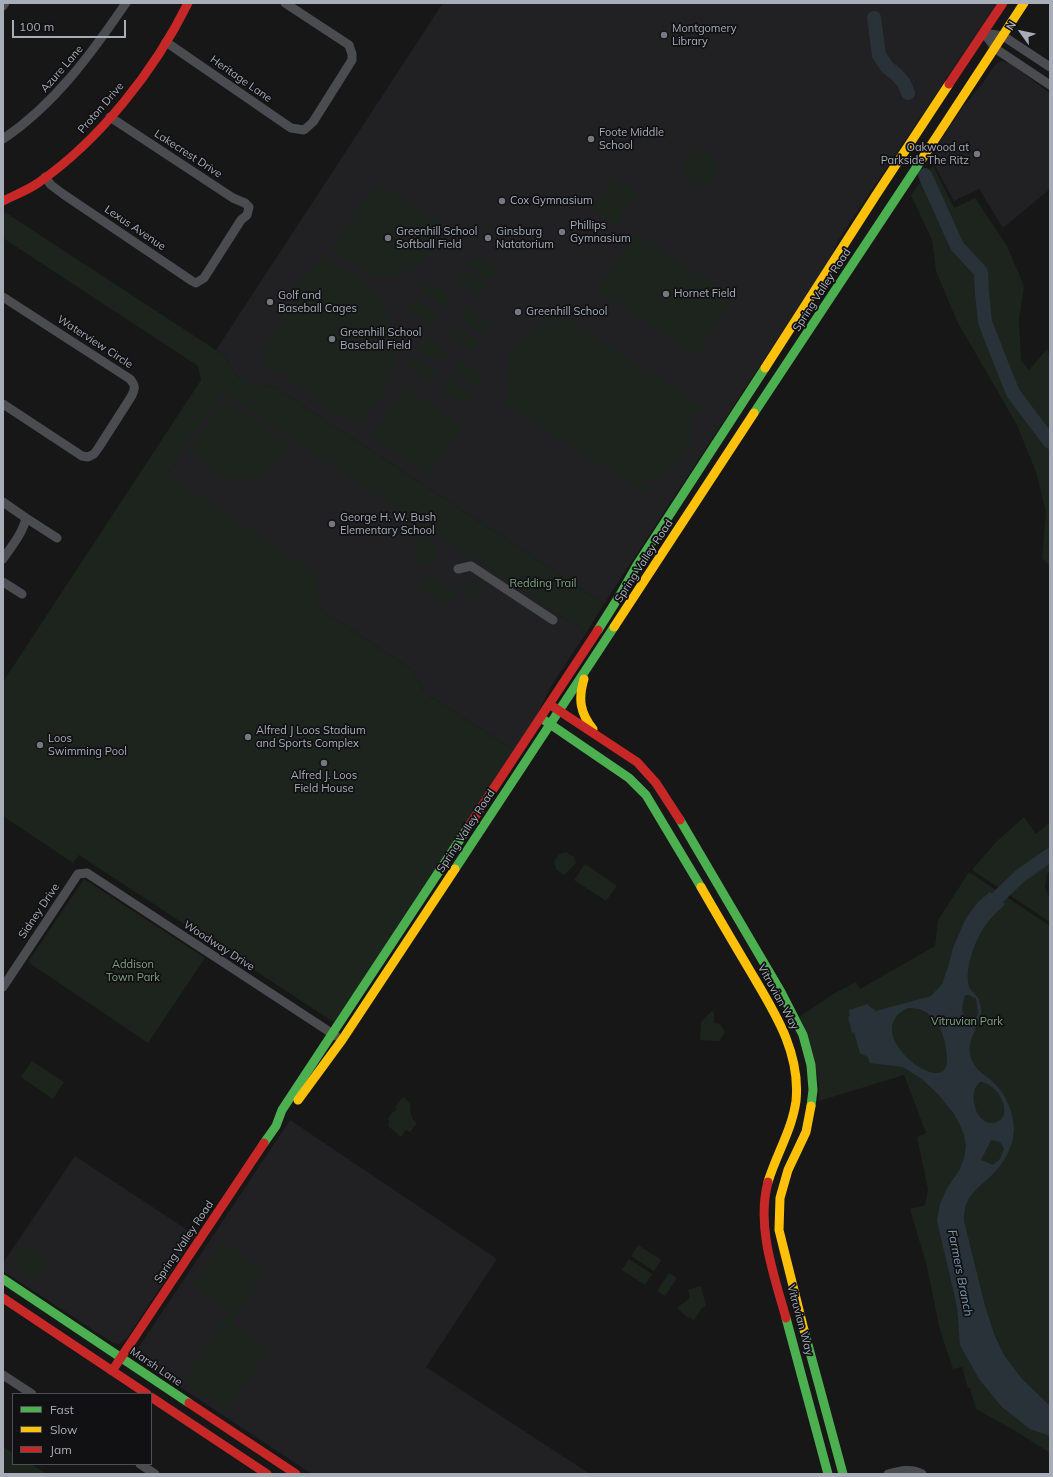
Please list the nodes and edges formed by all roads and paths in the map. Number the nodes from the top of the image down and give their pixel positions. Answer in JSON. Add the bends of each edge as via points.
{"nodes":[{"id":1,"x":5,"y":3,"type":"edge"},
{"id":2,"x":126,"y":3,"type":"edge"},
{"id":3,"x":188,"y":3,"type":"edge"},
{"id":4,"x":285,"y":3,"type":"edge"},
{"id":5,"x":1004,"y":3,"type":"edge"},
{"id":6,"x":1024,"y":3,"type":"edge"},
{"id":7,"x":3,"y":6,"type":"edge"},
{"id":8,"x":984,"y":33,"type":"junction"},
{"id":9,"x":1003,"y":36,"type":"junction"},
{"id":10,"x":166,"y":42,"type":"junction"},
{"id":11,"x":996,"y":49,"type":"junction"},
{"id":12,"x":1050,"y":67,"type":"edge"},
{"id":13,"x":1050,"y":85,"type":"edge"},
{"id":14,"x":110,"y":117,"type":"junction"},
{"id":15,"x":3,"y":139,"type":"edge"},
{"id":16,"x":45,"y":177,"type":"junction"},
{"id":17,"x":3,"y":201,"type":"edge"},
{"id":18,"x":248,"y":212,"type":"joint"},
{"id":19,"x":3,"y":297,"type":"edge"},
{"id":20,"x":3,"y":404,"type":"edge"},
{"id":21,"x":3,"y":502,"type":"edge"},
{"id":22,"x":26,"y":518,"type":"junction"},
{"id":23,"x":57,"y":538,"type":"dead end"},
{"id":24,"x":3,"y":559,"type":"edge"},
{"id":25,"x":458,"y":569,"type":"dead end"},
{"id":26,"x":3,"y":582,"type":"edge"},
{"id":27,"x":22,"y":594,"type":"dead end"},
{"id":28,"x":620,"y":595,"type":"junction"},
{"id":29,"x":632,"y":602,"type":"junction"},
{"id":30,"x":553,"y":620,"type":"dead end"},
{"id":31,"x":588,"y":667,"type":"junction"},
{"id":32,"x":549,"y":704,"type":"junction"},
{"id":33,"x":559,"y":710,"type":"junction"},
{"id":34,"x":540,"y":718,"type":"junction"},
{"id":35,"x":550,"y":724,"type":"junction"},
{"id":36,"x":598,"y":735,"type":"junction"},
{"id":37,"x":646,"y":795,"type":"junction"},
{"id":38,"x":678,"y":817,"type":"junction"},
{"id":39,"x":83,"y":872,"type":"joint"},
{"id":40,"x":725,"y":897,"type":"junction"},
{"id":41,"x":710,"y":904,"type":"junction"},
{"id":42,"x":3,"y":987,"type":"edge"},
{"id":43,"x":332,"y":1034,"type":"junction"},
{"id":44,"x":803,"y":1035,"type":"junction"},
{"id":45,"x":342,"y":1040,"type":"junction"},
{"id":46,"x":789,"y":1041,"type":"junction"},
{"id":47,"x":276,"y":1126,"type":"junction"},
{"id":48,"x":3,"y":1279,"type":"edge"},
{"id":49,"x":3,"y":1298,"type":"edge"},
{"id":50,"x":121,"y":1358,"type":"junction"},
{"id":51,"x":112,"y":1371,"type":"junction"},
{"id":52,"x":3,"y":1375,"type":"edge"},
{"id":53,"x":30,"y":1393,"type":"edge"},
{"id":54,"x":145,"y":1393,"type":"edge"},
{"id":55,"x":152,"y":1398,"type":"edge"},
{"id":56,"x":278,"y":1462,"type":"junction"},
{"id":57,"x":142,"y":1465,"type":"edge"},
{"id":58,"x":155,"y":1474,"type":"edge"},
{"id":59,"x":267,"y":1474,"type":"edge"},
{"id":60,"x":271,"y":1474,"type":"edge"},
{"id":61,"x":296,"y":1474,"type":"edge"},
{"id":62,"x":828,"y":1474,"type":"edge"},
{"id":63,"x":843,"y":1474,"type":"edge"},
{"id":64,"x":888,"y":1474,"type":"edge"},
{"id":65,"x":922,"y":1474,"type":"edge"}],
"edges":[{"from":1,"to":7,"type":"street"},
{"from":2,"to":15,"type":"street","name":"Azure Lane","via":[[71,78],[28,121]]},
{"from":3,"to":10,"type":"main road","name":"Proton Drive"},
{"from":4,"to":10,"type":"street","name":"Heritage Lane","via":[[349,45],[352,54],[352,60],[313,122],[304,130],[291,128]]},
{"from":5,"to":8,"type":"main road","name":"Spring Valley Road"},
{"from":6,"to":9,"type":"main road","name":"Spring Valley Road"},
{"from":8,"to":9,"type":"street"},
{"from":8,"to":11,"type":"street"},
{"from":8,"to":28,"type":"main road","name":"Spring Valley Road","via":[[876,195]]},
{"from":9,"to":11,"type":"main road","name":"Spring Valley Road"},
{"from":9,"to":12,"type":"street"},
{"from":10,"to":14,"type":"main road","name":"Proton Drive","via":[[133,91]]},
{"from":11,"to":13,"type":"street"},
{"from":11,"to":29,"type":"main road","name":"Spring Valley Road","via":[[937,134]]},
{"from":14,"to":16,"type":"main road","name":"Proton Drive","via":[[76,153]]},
{"from":14,"to":18,"type":"street","name":"Lakecrest Drive","via":[[233,198],[245,203],[249,207]]},
{"from":16,"to":17,"type":"main road","name":"Proton Drive"},
{"from":16,"to":18,"type":"street","name":"Lexus Avenue","via":[[59,192],[196,283],[204,278]]},
{"from":19,"to":20,"type":"street","name":"Waterview Circle","via":[[130,379],[135,388],[132,397],[99,447],[88,457],[82,456]]},
{"from":21,"to":22,"type":"street"},
{"from":22,"to":23,"type":"street"},
{"from":22,"to":24,"type":"street"},
{"from":25,"to":30,"type":"street","via":[[471,566]]},
{"from":26,"to":27,"type":"street"},
{"from":28,"to":29,"type":"main road"},
{"from":28,"to":32,"type":"main road","name":"Spring Valley Road"},
{"from":29,"to":31,"type":"main road","name":"Spring Valley Road"},
{"from":31,"to":33,"type":"main road","name":"Spring Valley Road"},
{"from":31,"to":36,"type":"main road","via":[[580,696],[580,707],[583,716]]},
{"from":32,"to":33,"type":"main road"},
{"from":32,"to":34,"type":"main road","name":"Spring Valley Road"},
{"from":33,"to":35,"type":"main road","name":"Spring Valley Road"},
{"from":33,"to":36,"type":"main road"},
{"from":34,"to":35,"type":"main road","name":"Vitruvian Way"},
{"from":34,"to":43,"type":"main road","name":"Spring Valley Road"},
{"from":35,"to":37,"type":"main road","name":"Vitruvian Way","via":[[630,778]]},
{"from":35,"to":45,"type":"main road","name":"Spring Valley Road"},
{"from":36,"to":38,"type":"main road","name":"Vitruvian Way","via":[[640,766],[656,783]]},
{"from":37,"to":38,"type":"main road","via":[[656,802],[668,817]]},
{"from":37,"to":41,"type":"main road","name":"Vitruvian Way"},
{"from":38,"to":40,"type":"main road","name":"Vitruvian Way"},
{"from":39,"to":42,"type":"street","name":"Sidney Drive","via":[[78,874]]},
{"from":39,"to":43,"type":"street","name":"Woodway Drive"},
{"from":40,"to":41,"type":"main road"},
{"from":40,"to":44,"type":"main road","name":"Vitruvian Way","via":[[781,992]]},
{"from":41,"to":46,"type":"main road","name":"Vitruvian Way"},
{"from":43,"to":45,"type":"street","name":"Woodway Drive"},
{"from":43,"to":47,"type":"main road","name":"Spring Valley Road","via":[[282,1110]]},
{"from":44,"to":46,"type":"main road"},
{"from":44,"to":63,"type":"main road","name":"Vitruvian Way","via":[[811,1065],[811,1111],[806,1132],[788,1170],[780,1198],[779,1230]]},
{"from":45,"to":47,"type":"main road","name":"Spring Valley Road","via":[[286,1118]]},
{"from":46,"to":62,"type":"main road","name":"Vitruvian Way","via":[[797,1077],[795,1108],[790,1127],[769,1177],[763,1209],[764,1228]]},
{"from":47,"to":50,"type":"main road","name":"Spring Valley Road"},
{"from":48,"to":50,"type":"main road","name":"Marsh Lane"},
{"from":49,"to":51,"type":"main road"},
{"from":50,"to":51,"type":"main road","name":"Spring Valley Road"},
{"from":50,"to":56,"type":"main road","name":"Marsh Lane"},
{"from":51,"to":54,"type":"main road"},
{"from":52,"to":53,"type":"street"},
{"from":55,"to":59,"type":"main road"},
{"from":56,"to":60,"type":"main road"},
{"from":56,"to":61,"type":"main road","name":"Marsh Lane"},
{"from":57,"to":58,"type":"street"},
{"from":64,"to":65,"type":"street","via":[[902,1470]]}]}
